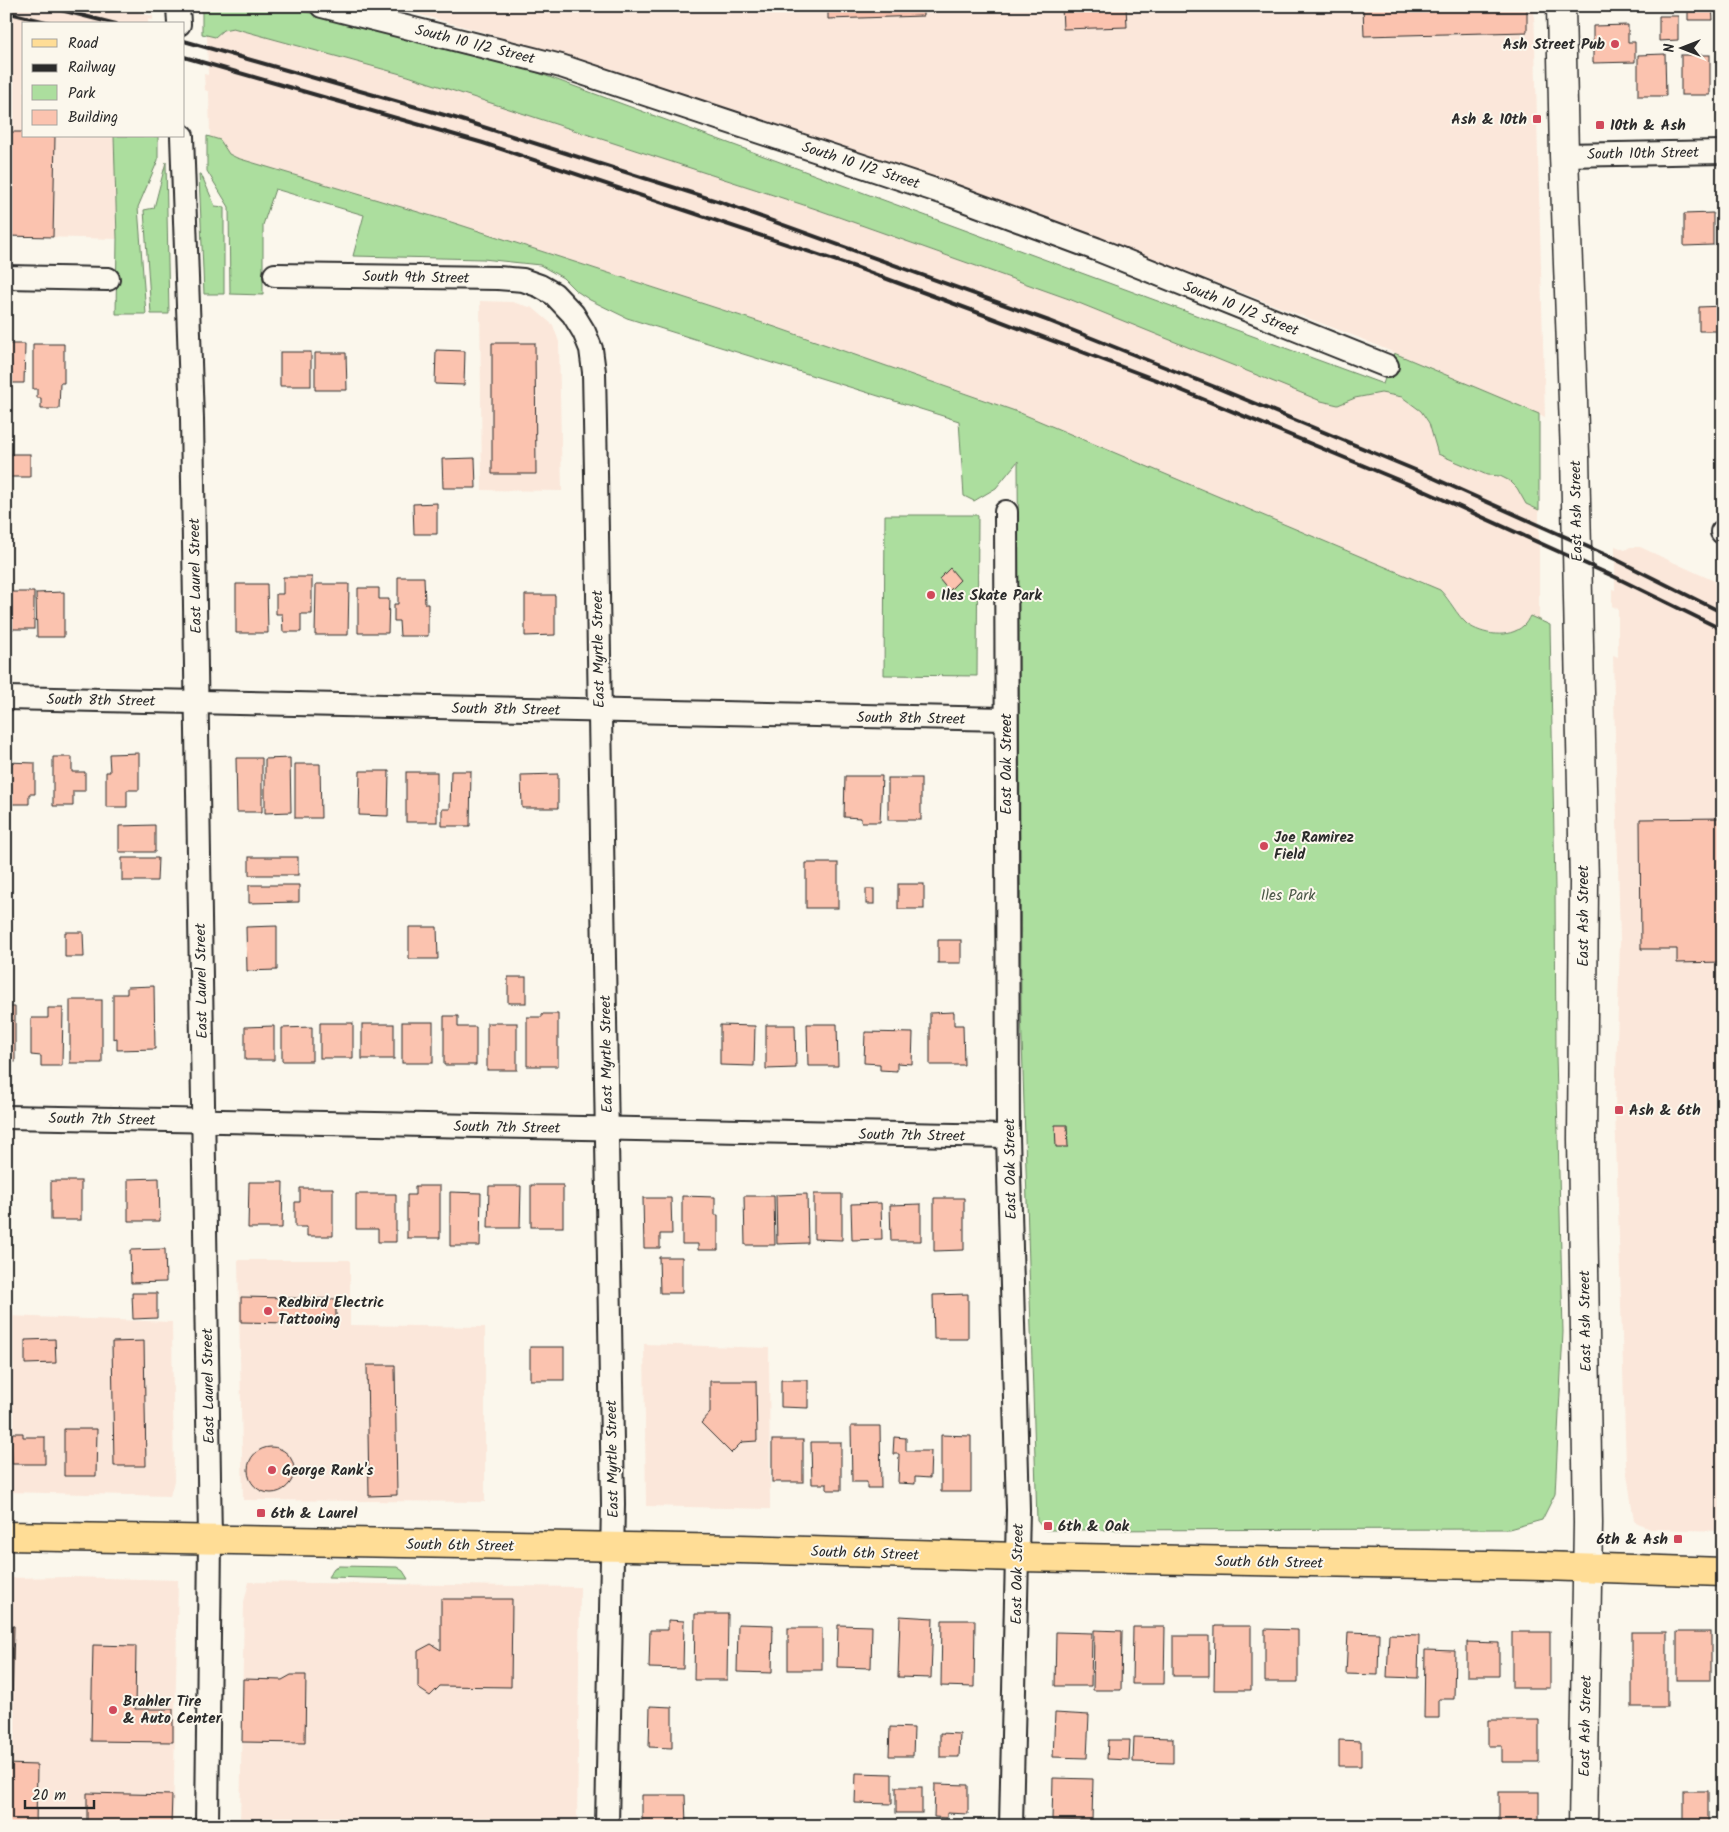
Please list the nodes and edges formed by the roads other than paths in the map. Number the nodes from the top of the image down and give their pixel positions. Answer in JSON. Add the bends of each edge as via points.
{"nodes":[{"id":1,"x":178,"y":6,"type":"edge"},
{"id":2,"x":322,"y":6,"type":"edge"},
{"id":3,"x":1561,"y":6,"type":"edge"},
{"id":4,"x":179,"y":22,"type":"edge"},
{"id":5,"x":182,"y":138,"type":"edge"},
{"id":6,"x":1723,"y":152,"type":"edge"},
{"id":7,"x":1564,"y":155,"type":"junction"},
{"id":8,"x":274,"y":274,"type":"dead end"},
{"id":9,"x":6,"y":277,"type":"edge"},
{"id":10,"x":108,"y":279,"type":"dead end"},
{"id":11,"x":554,"y":294,"type":"joint"},
{"id":12,"x":1387,"y":366,"type":"dead end"},
{"id":13,"x":1006,"y":512,"type":"dead end"},
{"id":14,"x":6,"y":698,"type":"edge"},
{"id":15,"x":198,"y":702,"type":"junction"},
{"id":16,"x":599,"y":711,"type":"junction"},
{"id":17,"x":1006,"y":719,"type":"junction"},
{"id":18,"x":6,"y":1117,"type":"edge"},
{"id":19,"x":203,"y":1121,"type":"junction"},
{"id":20,"x":607,"y":1129,"type":"junction"},
{"id":21,"x":1008,"y":1136,"type":"junction"},
{"id":22,"x":6,"y":1536,"type":"edge"},
{"id":23,"x":210,"y":1539,"type":"junction"},
{"id":24,"x":612,"y":1547,"type":"junction"},
{"id":25,"x":1018,"y":1557,"type":"junction"},
{"id":26,"x":1588,"y":1568,"type":"junction"},
{"id":27,"x":1723,"y":1572,"type":"edge"},
{"id":28,"x":207,"y":1826,"type":"edge"},
{"id":29,"x":607,"y":1826,"type":"edge"},
{"id":30,"x":1011,"y":1826,"type":"edge"},
{"id":31,"x":1583,"y":1826,"type":"edge"}],
"edges":[{"from":1,"to":4,"type":"street"},
{"from":2,"to":12,"type":"street","name":"South 10 1/2 Street","via":[[561,66],[953,196],[1096,249]]},
{"from":3,"to":7,"type":"street","name":"East Ash Street"},
{"from":5,"to":15,"type":"street","name":"East Laurel Street"},
{"from":6,"to":7,"type":"street","name":"South 10th Street"},
{"from":7,"to":26,"type":"street","name":"East Ash Street","via":[[1575,446],[1584,874],[1582,1139]]},
{"from":8,"to":11,"type":"street","name":"South 9th Street","via":[[498,278],[523,280]]},
{"from":9,"to":10,"type":"street"},
{"from":11,"to":16,"type":"street","name":"East Myrtle Street","via":[[573,314],[584,332],[594,372]]},
{"from":13,"to":17,"type":"street","name":"East Oak Street"},
{"from":14,"to":15,"type":"street","name":"South 8th Street"},
{"from":15,"to":16,"type":"street","name":"South 8th Street"},
{"from":15,"to":19,"type":"street","name":"East Laurel Street"},
{"from":16,"to":17,"type":"street","name":"South 8th Street"},
{"from":16,"to":20,"type":"street","name":"East Myrtle Street"},
{"from":17,"to":21,"type":"street","name":"East Oak Street"},
{"from":18,"to":19,"type":"street","name":"South 7th Street"},
{"from":19,"to":20,"type":"street","name":"South 7th Street"},
{"from":19,"to":23,"type":"street","name":"East Laurel Street"},
{"from":20,"to":21,"type":"street","name":"South 7th Street"},
{"from":20,"to":24,"type":"street","name":"East Myrtle Street"},
{"from":21,"to":25,"type":"street","name":"East Oak Street"},
{"from":22,"to":23,"type":"main road","name":"South 6th Street"},
{"from":23,"to":24,"type":"main road","name":"South 6th Street"},
{"from":23,"to":28,"type":"street","name":"East Laurel Street"},
{"from":24,"to":25,"type":"main road","name":"South 6th Street"},
{"from":24,"to":29,"type":"street","name":"East Myrtle Street"},
{"from":25,"to":26,"type":"main road","name":"South 6th Street"},
{"from":25,"to":30,"type":"street","name":"East Oak Street"},
{"from":26,"to":27,"type":"main road","name":"South 6th Street"},
{"from":26,"to":31,"type":"street","name":"East Ash Street"}]}
